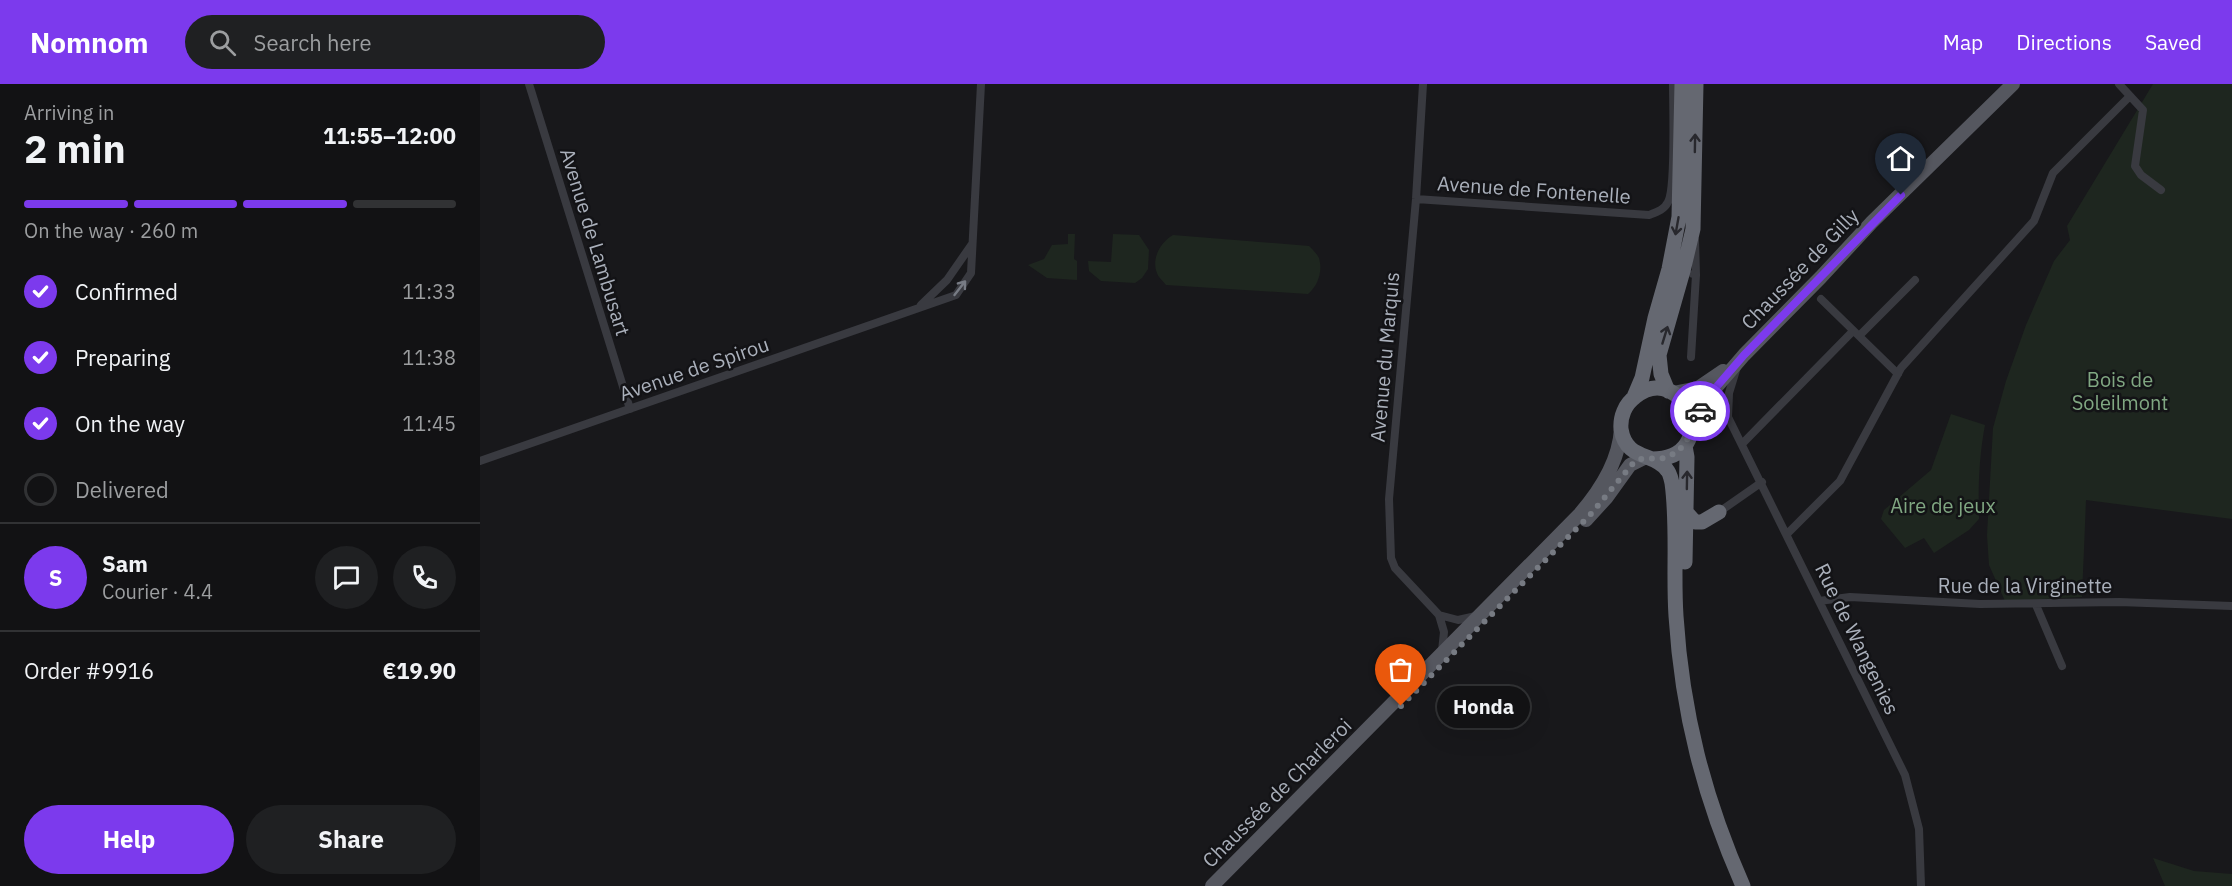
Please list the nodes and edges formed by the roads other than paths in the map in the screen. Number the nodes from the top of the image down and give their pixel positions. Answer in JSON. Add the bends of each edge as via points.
{"nodes":[{"id":1,"x":529,"y":84,"type":"edge"},
{"id":2,"x":981,"y":84,"type":"edge"},
{"id":3,"x":1423,"y":84,"type":"edge"},
{"id":4,"x":1673,"y":84,"type":"edge"},
{"id":5,"x":1682,"y":84,"type":"edge"},
{"id":6,"x":1696,"y":84,"type":"edge"},
{"id":7,"x":2013,"y":84,"type":"edge"},
{"id":8,"x":2119,"y":84,"type":"edge"},
{"id":9,"x":2130,"y":96,"type":"junction"},
{"id":10,"x":2161,"y":190,"type":"dead end"},
{"id":11,"x":1416,"y":199,"type":"junction"},
{"id":12,"x":972,"y":244,"type":"junction"},
{"id":13,"x":1690,"y":273,"type":"junction"},
{"id":14,"x":1915,"y":280,"type":"dead end"},
{"id":15,"x":1821,"y":299,"type":"dead end"},
{"id":16,"x":918,"y":309,"type":"junction"},
{"id":17,"x":1856,"y":333,"type":"junction"},
{"id":18,"x":1691,"y":357,"type":"dead end"},
{"id":19,"x":1740,"y":360,"type":"junction"},
{"id":20,"x":1898,"y":374,"type":"junction"},
{"id":21,"x":1670,"y":392,"type":"junction"},
{"id":22,"x":1634,"y":397,"type":"junction"},
{"id":23,"x":630,"y":409,"type":"junction"},
{"id":24,"x":1728,"y":417,"type":"junction"},
{"id":25,"x":1692,"y":428,"type":"junction"},
{"id":26,"x":1621,"y":429,"type":"junction"},
{"id":27,"x":1743,"y":443,"type":"junction"},
{"id":28,"x":1685,"y":446,"type":"junction"},
{"id":29,"x":1648,"y":458,"type":"junction"},
{"id":30,"x":480,"y":460,"type":"edge"},
{"id":31,"x":1762,"y":482,"type":"junction"},
{"id":32,"x":1686,"y":512,"type":"junction"},
{"id":33,"x":1719,"y":512,"type":"joint"},
{"id":34,"x":1787,"y":534,"type":"junction"},
{"id":35,"x":1819,"y":601,"type":"junction"},
{"id":36,"x":2036,"y":604,"type":"junction"},
{"id":37,"x":2232,"y":606,"type":"edge"},
{"id":38,"x":1483,"y":612,"type":"junction"},
{"id":39,"x":1439,"y":615,"type":"junction"},
{"id":40,"x":1440,"y":656,"type":"junction"},
{"id":41,"x":2062,"y":666,"type":"dead end"},
{"id":42,"x":1399,"y":703,"type":"junction"},
{"id":43,"x":1348,"y":755,"type":"junction"},
{"id":44,"x":1212,"y":886,"type":"edge"},
{"id":45,"x":1223,"y":886,"type":"edge"},
{"id":46,"x":1743,"y":886,"type":"edge"},
{"id":47,"x":1753,"y":886,"type":"edge"},
{"id":48,"x":1921,"y":886,"type":"edge"}],
"edges":[{"from":1,"to":23,"type":"street","name":"Avenue de Lambusart"},
{"from":2,"to":12,"type":"street","name":"Avenue de Spirou"},
{"from":3,"to":11,"type":"street","name":"Avenue du Marquis"},
{"from":4,"to":11,"type":"street","name":"Avenue de Fontenelle","via":[[1672,183],[1670,200],[1663,209],[1649,215]]},
{"from":5,"to":22,"type":"highway","one_way":true,"via":[[1679,217],[1642,378]]},
{"from":13,"to":6,"type":"highway","one_way":true},
{"from":7,"to":19,"type":"main road","name":"Chaussée de Gilly","via":[[1872,222]]},
{"from":8,"to":9,"type":"street"},
{"from":9,"to":10,"type":"street","via":[[2143,110],[2135,166]]},
{"from":9,"to":20,"type":"street","via":[[2053,173],[2034,221]]},
{"from":11,"to":39,"type":"street","name":"Avenue du Marquis","via":[[1389,499],[1391,558],[1406,582]]},
{"from":12,"to":16,"type":"street","name":"Avenue de Spirou","via":[[947,280]]},
{"from":16,"to":12,"type":"street","name":"Avenue de Spirou","one_way":true,"via":[[956,295],[970,273]]},
{"from":13,"to":18,"type":"street"},
{"from":21,"to":13,"type":"highway","one_way":true,"via":[[1661,374],[1659,355]]},
{"from":14,"to":17,"type":"street"},
{"from":15,"to":17,"type":"street"},
{"from":16,"to":23,"type":"street","name":"Avenue de Spirou"},
{"from":17,"to":20,"type":"street"},
{"from":17,"to":27,"type":"street"},
{"from":19,"to":21,"type":"main road","name":"Chaussée de Gilly","via":[[1698,388]]},
{"from":19,"to":24,"type":"street","via":[[1729,393]]},
{"from":19,"to":25,"type":"main road","name":"Chaussée de Gilly","via":[[1712,392]]},
{"from":20,"to":34,"type":"street","via":[[1840,481]]},
{"from":21,"to":22,"type":"highway","via":[[1650,390]]},
{"from":21,"to":25,"type":"highway","via":[[1689,411]]},
{"from":22,"to":26,"type":"highway","via":[[1623,411]]},
{"from":23,"to":30,"type":"street","name":"Avenue de Spirou"},
{"from":24,"to":25,"type":"street","via":[[1715,410],[1706,411]]},
{"from":24,"to":27,"type":"street","name":"Rue de Wangenies"},
{"from":25,"to":28,"type":"highway"},
{"from":26,"to":29,"type":"highway","via":[[1627,444]]},
{"from":26,"to":38,"type":"main road","name":"Chaussée de Charleroi","via":[[1617,452],[1594,497]]},
{"from":27,"to":31,"type":"street","name":"Rue de Wangenies"},
{"from":28,"to":29,"type":"highway","via":[[1670,457]]},
{"from":32,"to":28,"type":"highway","one_way":true},
{"from":29,"to":42,"type":"main road","name":"Chaussée de Charleroi","via":[[1630,465],[1590,515]]},
{"from":29,"to":46,"type":"highway","via":[[1668,470],[1672,483],[1680,667],[1692,737],[1710,801]]},
{"from":31,"to":33,"type":"street"},
{"from":31,"to":34,"type":"street","name":"Rue de Wangenies"},
{"from":32,"to":33,"type":"highway","via":[[1695,522],[1702,522]]},
{"from":32,"to":47,"type":"highway","via":[[1686,612],[1695,702],[1718,798]]},
{"from":34,"to":35,"type":"street","name":"Rue de Wangenies"},
{"from":35,"to":36,"type":"street","name":"Rue de la Virginette","via":[[1850,597]]},
{"from":35,"to":48,"type":"street","name":"Rue de Wangenies","via":[[1905,776],[1919,829]]},
{"from":36,"to":37,"type":"street","name":"Rue de la Virginette"},
{"from":36,"to":41,"type":"street"},
{"from":38,"to":39,"type":"street","via":[[1458,620]]},
{"from":38,"to":40,"type":"main road","name":"Chaussée de Charleroi"},
{"from":39,"to":40,"type":"street","via":[[1444,632]]},
{"from":40,"to":42,"type":"main road","name":"Chaussée de Charleroi"},
{"from":42,"to":43,"type":"main road","name":"Chaussée de Charleroi"},
{"from":43,"to":44,"type":"main road","name":"Chaussée de Charleroi"},
{"from":43,"to":45,"type":"main road","name":"Chaussée de Charleroi"}]}
